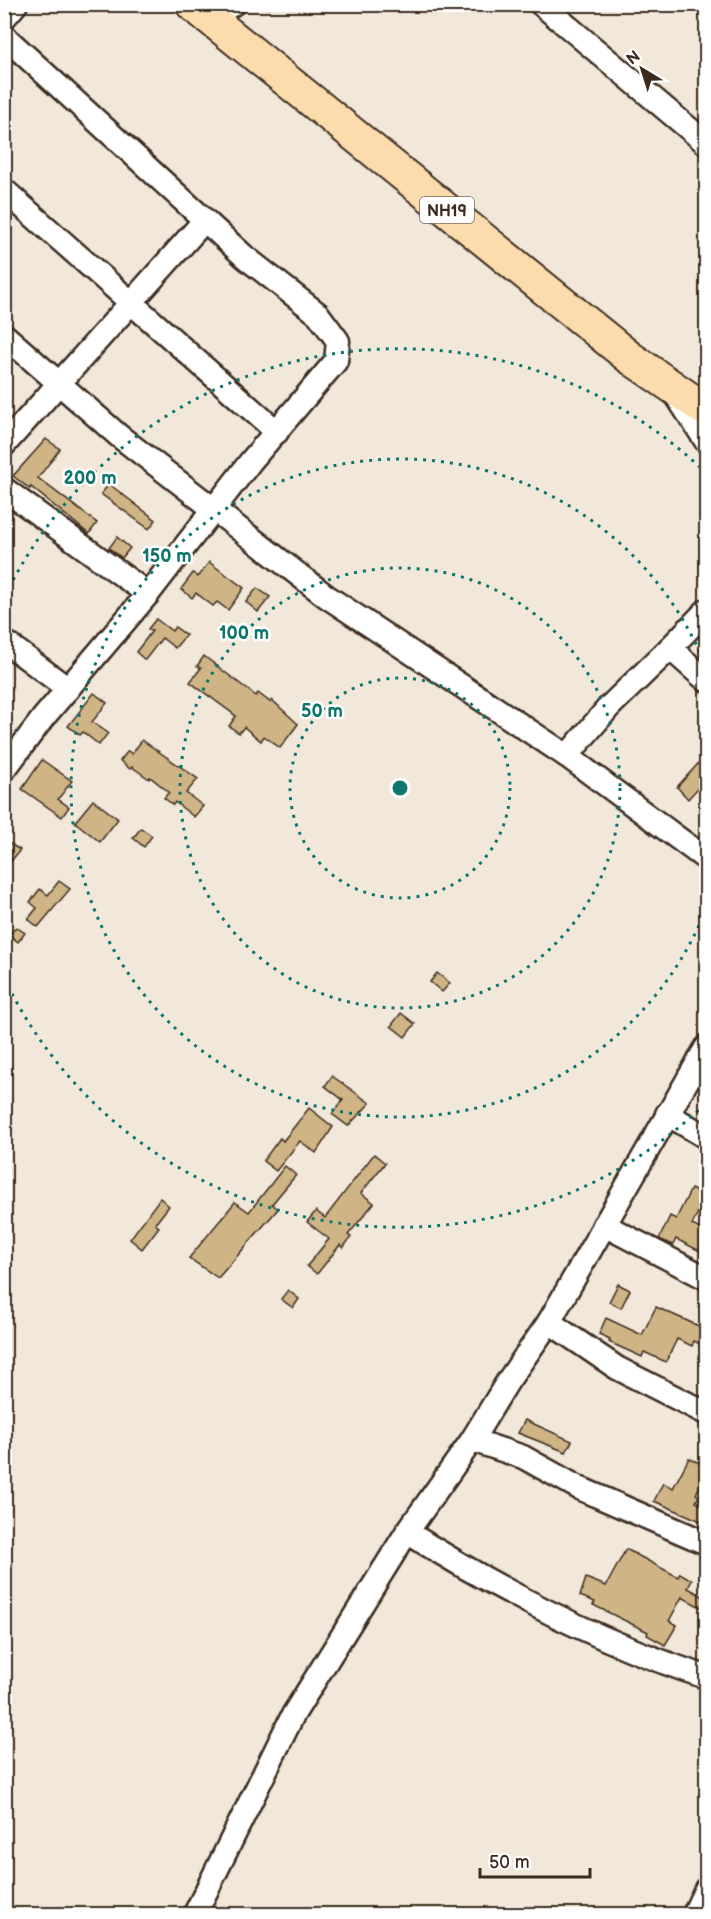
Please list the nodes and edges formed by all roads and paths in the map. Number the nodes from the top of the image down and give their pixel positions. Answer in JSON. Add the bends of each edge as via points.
{"nodes":[{"id":1,"x":16,"y":4,"type":"edge"},
{"id":2,"x":542,"y":4,"type":"edge"},
{"id":3,"x":211,"y":9,"type":"edge"},
{"id":4,"x":4,"y":18,"type":"edge"},
{"id":5,"x":4,"y":36,"type":"edge"},
{"id":6,"x":706,"y":143,"type":"edge"},
{"id":7,"x":4,"y":190,"type":"edge"},
{"id":8,"x":204,"y":221,"type":"junction"},
{"id":9,"x":132,"y":303,"type":"junction"},
{"id":10,"x":4,"y":335,"type":"edge"},
{"id":11,"x":58,"y":384,"type":"junction"},
{"id":12,"x":671,"y":387,"type":"junction"},
{"id":13,"x":706,"y":410,"type":"edge"},
{"id":14,"x":277,"y":432,"type":"junction"},
{"id":15,"x":706,"y":441,"type":"edge"},
{"id":16,"x":4,"y":445,"type":"edge"},
{"id":17,"x":4,"y":489,"type":"edge"},
{"id":18,"x":212,"y":510,"type":"junction"},
{"id":19,"x":148,"y":594,"type":"junction"},
{"id":20,"x":706,"y":611,"type":"edge"},
{"id":21,"x":4,"y":642,"type":"edge"},
{"id":22,"x":670,"y":648,"type":"junction"},
{"id":23,"x":706,"y":680,"type":"edge"},
{"id":24,"x":68,"y":689,"type":"junction"},
{"id":25,"x":567,"y":756,"type":"junction"},
{"id":26,"x":4,"y":770,"type":"edge"},
{"id":27,"x":706,"y":859,"type":"edge"},
{"id":28,"x":706,"y":1048,"type":"edge"},
{"id":29,"x":667,"y":1114,"type":"junction"},
{"id":30,"x":706,"y":1137,"type":"edge"},
{"id":31,"x":604,"y":1225,"type":"junction"},
{"id":32,"x":706,"y":1278,"type":"edge"},
{"id":33,"x":549,"y":1322,"type":"junction"},
{"id":34,"x":706,"y":1413,"type":"edge"},
{"id":35,"x":472,"y":1440,"type":"junction"},
{"id":36,"x":407,"y":1532,"type":"junction"},
{"id":37,"x":706,"y":1543,"type":"edge"},
{"id":38,"x":706,"y":1677,"type":"edge"},
{"id":39,"x":706,"y":1889,"type":"edge"},
{"id":40,"x":195,"y":1914,"type":"edge"},
{"id":41,"x":694,"y":1914,"type":"edge"}],
"edges":[{"from":1,"to":4,"type":"street"},
{"from":2,"to":6,"type":"street"},
{"from":3,"to":12,"type":"highway","number":"NH19","via":[[621,351]]},
{"from":5,"to":8,"type":"street"},
{"from":7,"to":9,"type":"street"},
{"from":8,"to":9,"type":"street"},
{"from":8,"to":14,"type":"street","via":[[318,314],[338,341],[336,361]]},
{"from":9,"to":11,"type":"street"},
{"from":9,"to":14,"type":"street"},
{"from":10,"to":11,"type":"street"},
{"from":11,"to":16,"type":"street"},
{"from":11,"to":18,"type":"street"},
{"from":12,"to":13,"type":"highway","number":"NH19"},
{"from":12,"to":15,"type":"street"},
{"from":14,"to":18,"type":"street"},
{"from":17,"to":19,"type":"street"},
{"from":18,"to":19,"type":"street"},
{"from":18,"to":25,"type":"street","via":[[326,596]]},
{"from":19,"to":24,"type":"street"},
{"from":20,"to":22,"type":"street"},
{"from":21,"to":24,"type":"street"},
{"from":22,"to":23,"type":"street"},
{"from":22,"to":25,"type":"street","via":[[609,707]]},
{"from":24,"to":26,"type":"street"},
{"from":25,"to":27,"type":"street"},
{"from":28,"to":29,"type":"street"},
{"from":29,"to":30,"type":"street"},
{"from":29,"to":31,"type":"street"},
{"from":31,"to":32,"type":"street"},
{"from":31,"to":33,"type":"street"},
{"from":33,"to":34,"type":"street","via":[[617,1368]]},
{"from":33,"to":35,"type":"street"},
{"from":35,"to":36,"type":"street"},
{"from":35,"to":37,"type":"street","via":[[523,1457],[579,1488]]},
{"from":36,"to":38,"type":"street","via":[[562,1618],[661,1662]]},
{"from":36,"to":40,"type":"street","via":[[293,1715]]},
{"from":39,"to":41,"type":"street"}]}
